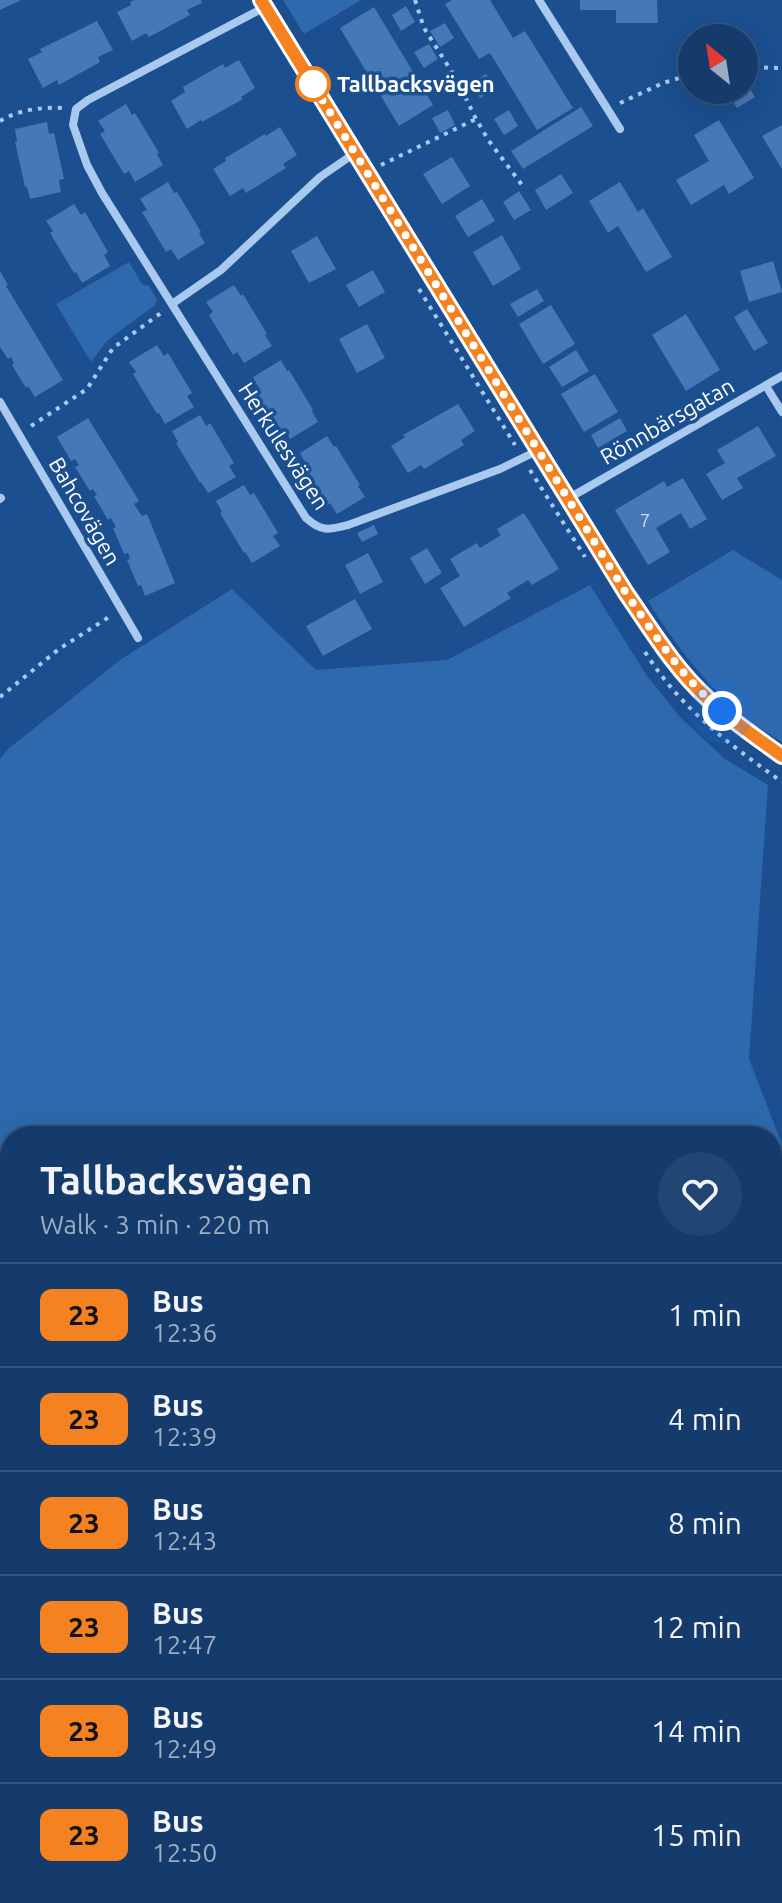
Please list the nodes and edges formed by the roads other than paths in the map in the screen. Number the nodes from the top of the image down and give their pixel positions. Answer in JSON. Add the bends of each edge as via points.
{"nodes":[{"id":1,"x":539,"y":0,"type":"edge"},
{"id":2,"x":263,"y":3,"type":"edge"},
{"id":3,"x":620,"y":129,"type":"dead end"},
{"id":4,"x":355,"y":153,"type":"junction"},
{"id":5,"x":172,"y":304,"type":"junction"},
{"id":6,"x":782,"y":376,"type":"edge"},
{"id":7,"x":766,"y":386,"type":"junction"},
{"id":8,"x":0,"y":402,"type":"edge"},
{"id":9,"x":782,"y":412,"type":"edge"},
{"id":10,"x":539,"y":450,"type":"junction"},
{"id":11,"x":569,"y":498,"type":"junction"},
{"id":12,"x":138,"y":638,"type":"dead end"},
{"id":13,"x":782,"y":755,"type":"edge"}],
"edges":[{"from":1,"to":3,"type":"street"},
{"from":2,"to":4,"type":"street"},
{"from":2,"to":5,"type":"street","name":"Herkulesvägen","via":[[76,109],[73,125],[87,165]]},
{"from":4,"to":5,"type":"street","via":[[320,177],[221,270]]},
{"from":4,"to":10,"type":"street"},
{"from":5,"to":10,"type":"street","name":"Herkulesvägen","via":[[317,528],[348,525]]},
{"from":6,"to":7,"type":"street","name":"Rönnbärsgatan"},
{"from":7,"to":9,"type":"street"},
{"from":7,"to":11,"type":"street","name":"Rönnbärsgatan"},
{"from":8,"to":12,"type":"street","name":"Bahcovägen"},
{"from":10,"to":11,"type":"street"},
{"from":11,"to":13,"type":"street","via":[[672,659],[705,696]]}]}
